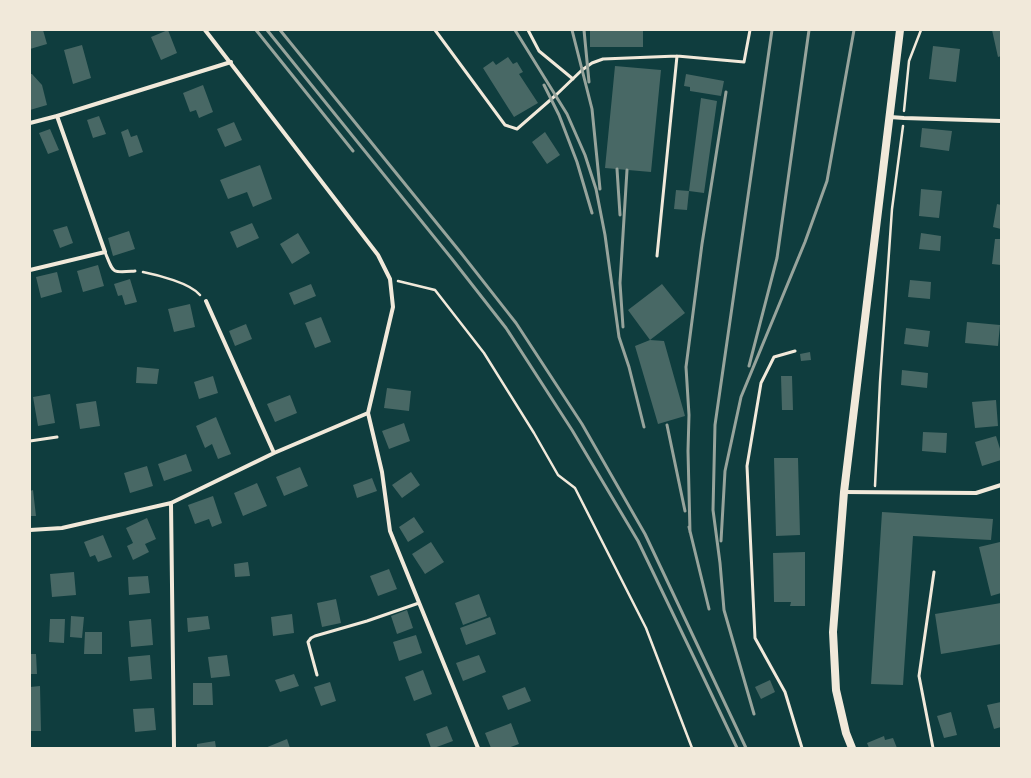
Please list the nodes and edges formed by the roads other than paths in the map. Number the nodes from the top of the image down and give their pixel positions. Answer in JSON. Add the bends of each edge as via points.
{"nodes":[{"id":1,"x":205,"y":30,"type":"edge"},
{"id":2,"x":435,"y":30,"type":"edge"},
{"id":3,"x":528,"y":30,"type":"edge"},
{"id":4,"x":750,"y":30,"type":"edge"},
{"id":5,"x":900,"y":30,"type":"edge"},
{"id":6,"x":677,"y":56,"type":"junction"},
{"id":7,"x":230,"y":62,"type":"junction"},
{"id":8,"x":573,"y":79,"type":"junction"},
{"id":9,"x":57,"y":116,"type":"junction"},
{"id":10,"x":890,"y":117,"type":"junction"},
{"id":11,"x":1001,"y":121,"type":"edge"},
{"id":12,"x":30,"y":124,"type":"edge"},
{"id":13,"x":105,"y":252,"type":"junction"},
{"id":14,"x":657,"y":256,"type":"dead end"},
{"id":15,"x":30,"y":270,"type":"edge"},
{"id":16,"x":134,"y":271,"type":"road end"},
{"id":17,"x":206,"y":301,"type":"road end"},
{"id":18,"x":796,"y":351,"type":"dead end"},
{"id":19,"x":368,"y":413,"type":"junction"},
{"id":20,"x":57,"y":437,"type":"dead end"},
{"id":21,"x":30,"y":441,"type":"edge"},
{"id":22,"x":274,"y":453,"type":"junction"},
{"id":23,"x":1001,"y":485,"type":"edge"},
{"id":24,"x":844,"y":492,"type":"junction"},
{"id":25,"x":171,"y":503,"type":"junction"},
{"id":26,"x":30,"y":530,"type":"edge"},
{"id":27,"x":934,"y":572,"type":"dead end"},
{"id":28,"x":419,"y":603,"type":"junction"},
{"id":29,"x":317,"y":675,"type":"dead end"},
{"id":30,"x":174,"y":748,"type":"edge"},
{"id":31,"x":478,"y":748,"type":"edge"},
{"id":32,"x":802,"y":748,"type":"edge"},
{"id":33,"x":852,"y":748,"type":"edge"},
{"id":34,"x":932,"y":748,"type":"edge"}],
"edges":[{"from":1,"to":7,"type":"street"},
{"from":2,"to":8,"type":"lane","via":[[504,125],[517,129]]},
{"from":3,"to":8,"type":"lane","via":[[539,51]]},
{"from":4,"to":6,"type":"lane","via":[[744,62]]},
{"from":5,"to":10,"type":"main road"},
{"from":6,"to":8,"type":"lane","via":[[604,59],[592,63]]},
{"from":6,"to":14,"type":"lane"},
{"from":7,"to":9,"type":"street"},
{"from":7,"to":19,"type":"street","via":[[378,255],[390,279],[393,307]]},
{"from":9,"to":12,"type":"street"},
{"from":9,"to":13,"type":"street"},
{"from":10,"to":11,"type":"street"},
{"from":10,"to":24,"type":"main road"},
{"from":13,"to":15,"type":"street"},
{"from":13,"to":16,"type":"lane","via":[[114,272]]},
{"from":17,"to":22,"type":"street"},
{"from":18,"to":32,"type":"lane","via":[[774,357],[761,383],[747,466],[755,638],[785,692]]},
{"from":19,"to":22,"type":"street"},
{"from":19,"to":28,"type":"street","via":[[382,472],[390,531]]},
{"from":20,"to":21,"type":"lane"},
{"from":22,"to":25,"type":"street"},
{"from":23,"to":24,"type":"street","via":[[976,493]]},
{"from":24,"to":33,"type":"main road","via":[[833,632],[836,690]]},
{"from":25,"to":26,"type":"street","via":[[62,528]]},
{"from":25,"to":30,"type":"street"},
{"from":27,"to":34,"type":"lane","via":[[919,676]]},
{"from":28,"to":29,"type":"lane","via":[[311,638],[308,642]]},
{"from":28,"to":31,"type":"street"}]}
